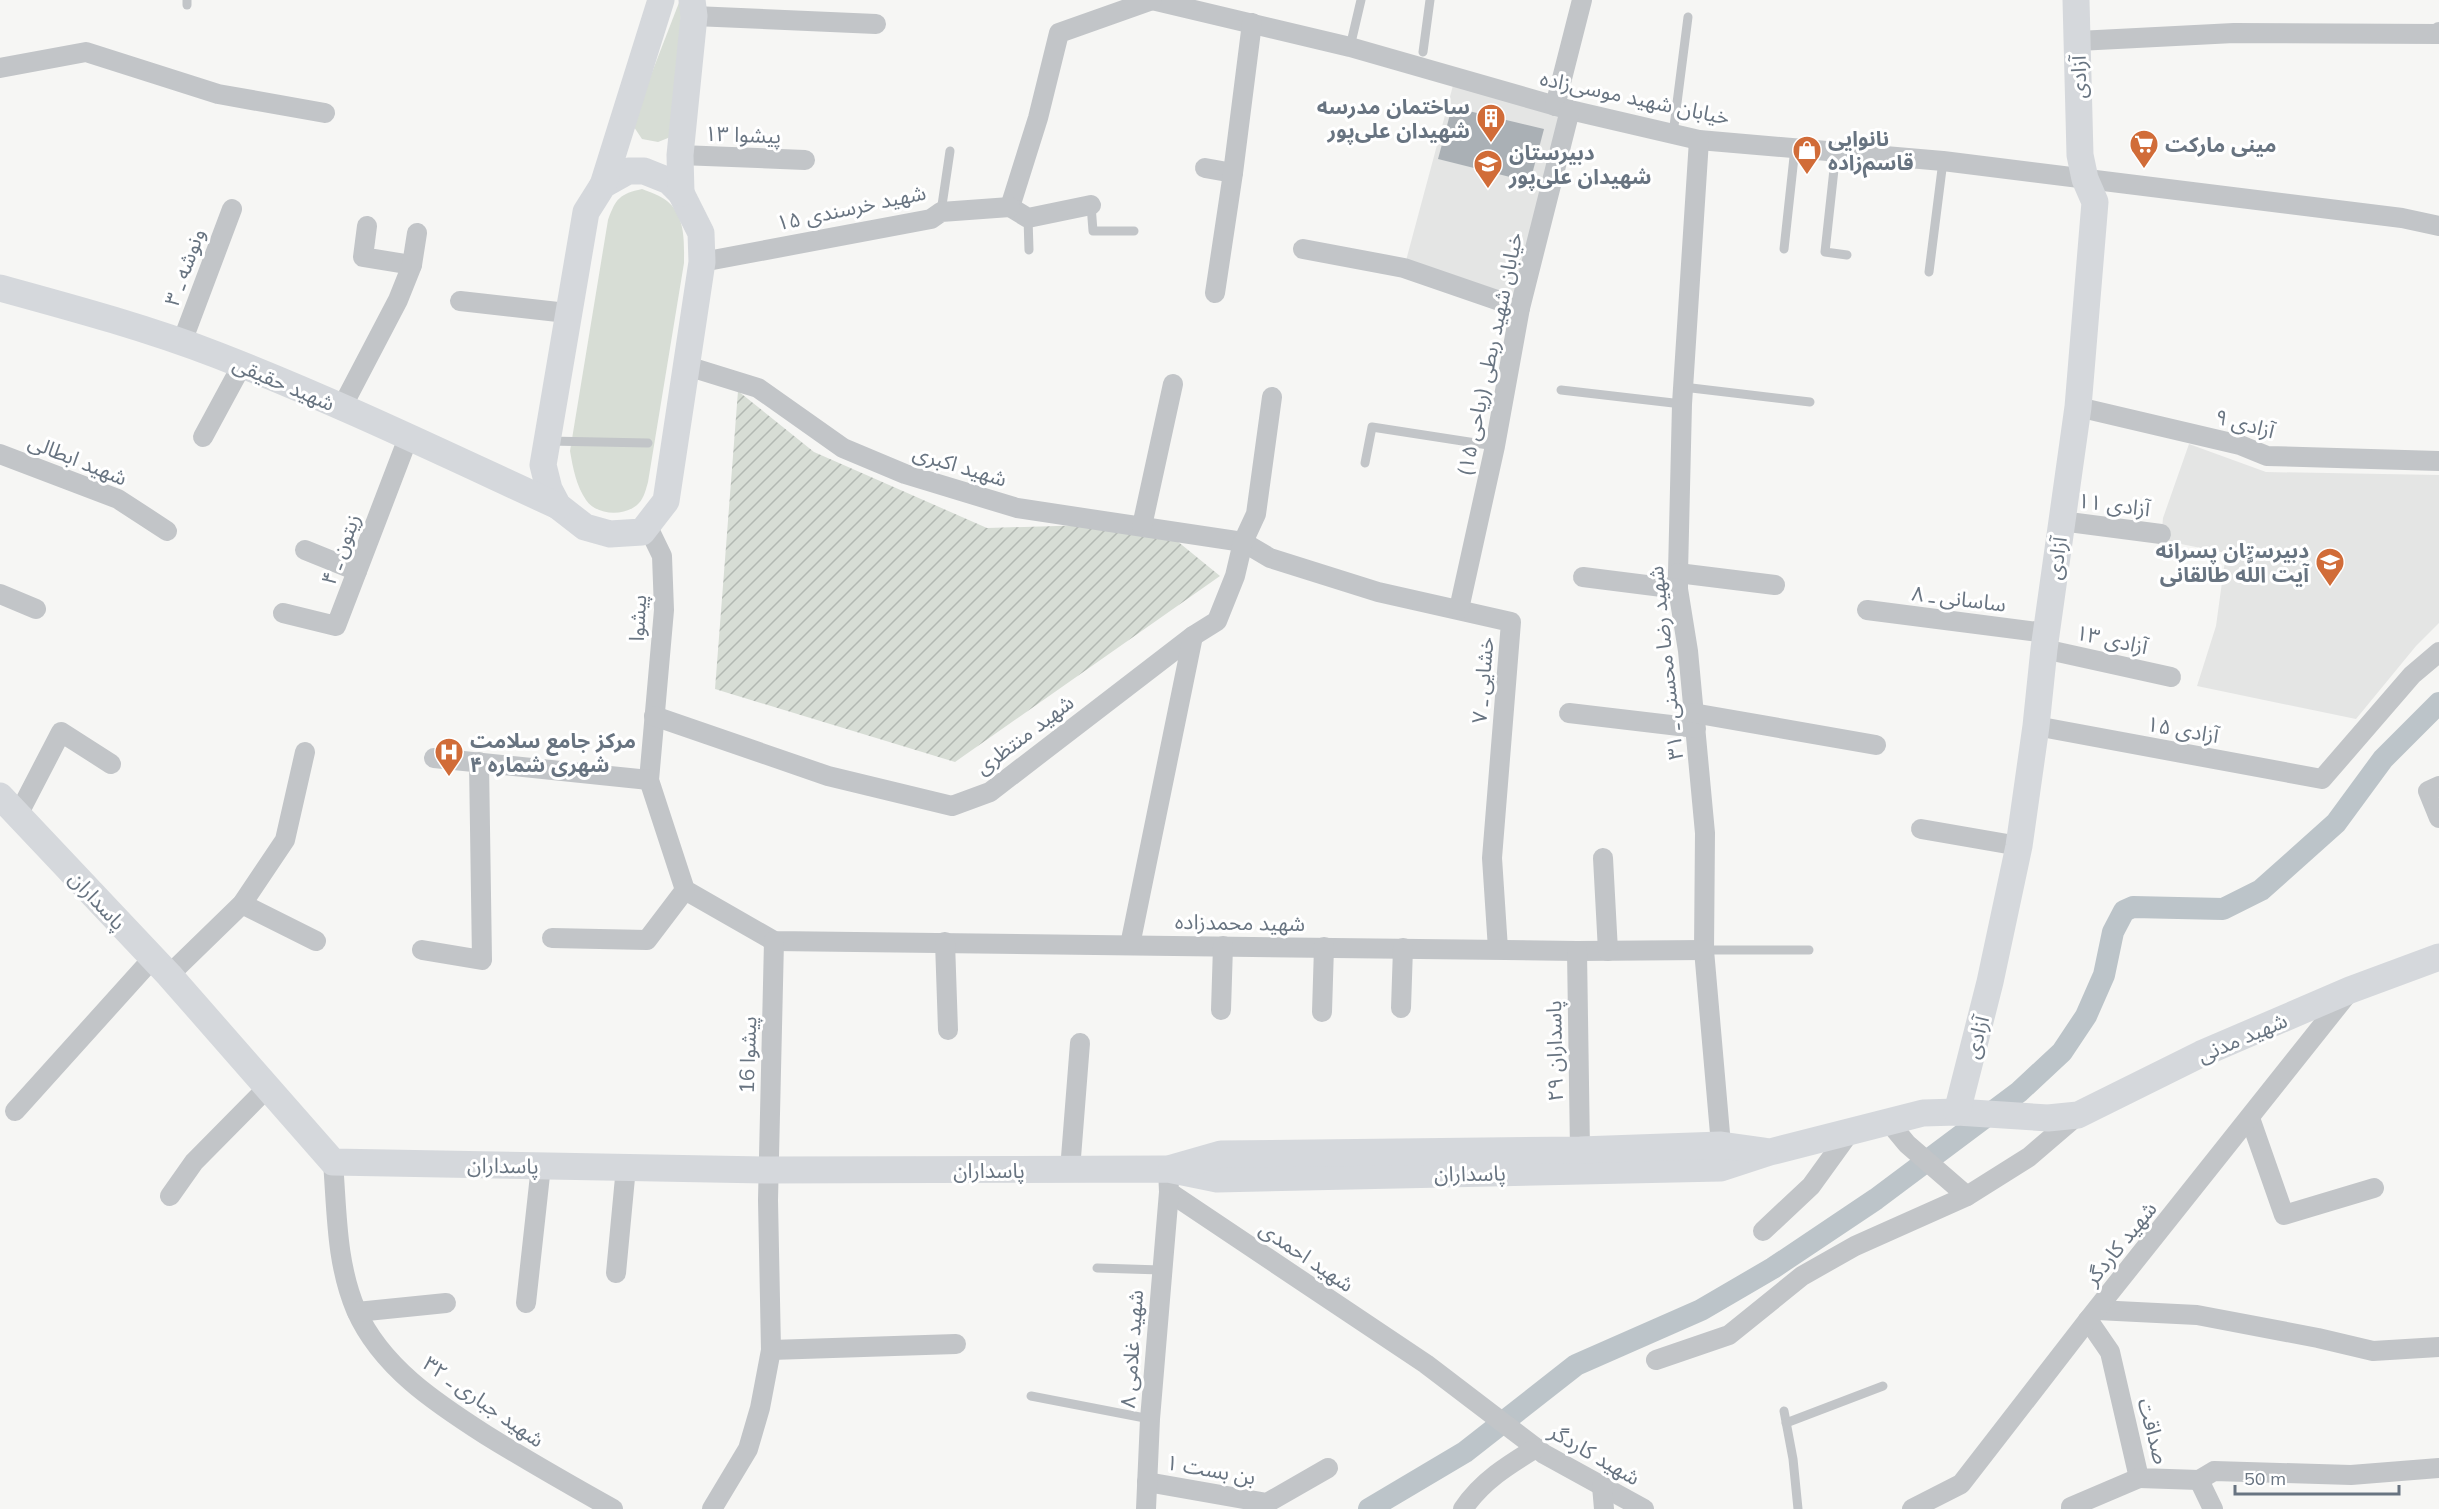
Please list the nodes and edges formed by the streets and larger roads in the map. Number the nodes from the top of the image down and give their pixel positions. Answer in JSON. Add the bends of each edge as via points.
{"nodes":[{"id":1,"x":661,"y":0,"type":"edge"},
{"id":2,"x":1152,"y":0,"type":"edge"},
{"id":3,"x":1582,"y":0,"type":"edge"},
{"id":4,"x":2076,"y":0,"type":"edge"},
{"id":5,"x":693,"y":8,"type":"edge"},
{"id":6,"x":1252,"y":23,"type":"junction"},
{"id":7,"x":876,"y":24,"type":"dead end"},
{"id":8,"x":2439,"y":32,"type":"edge"},
{"id":9,"x":2078,"y":41,"type":"junction"},
{"id":10,"x":0,"y":68,"type":"edge"},
{"id":11,"x":1563,"y":108,"type":"junction"},
{"id":12,"x":325,"y":113,"type":"dead end"},
{"id":13,"x":1699,"y":140,"type":"junction"},
{"id":14,"x":680,"y":156,"type":"junction"},
{"id":15,"x":805,"y":160,"type":"dead end"},
{"id":16,"x":1205,"y":168,"type":"dead end"},
{"id":17,"x":1233,"y":173,"type":"junction"},
{"id":18,"x":2085,"y":179,"type":"junction"},
{"id":19,"x":603,"y":184,"type":"junction"},
{"id":20,"x":681,"y":193,"type":"junction"},
{"id":21,"x":1091,"y":205,"type":"road end"},
{"id":22,"x":1010,"y":207,"type":"junction"},
{"id":23,"x":232,"y":209,"type":"dead end"},
{"id":24,"x":367,"y":226,"type":"dead end"},
{"id":25,"x":2439,"y":226,"type":"edge"},
{"id":26,"x":417,"y":233,"type":"dead end"},
{"id":27,"x":1303,"y":249,"type":"dead end"},
{"id":28,"x":702,"y":262,"type":"junction"},
{"id":29,"x":412,"y":266,"type":"junction"},
{"id":30,"x":0,"y":288,"type":"edge"},
{"id":31,"x":1215,"y":293,"type":"dead end"},
{"id":32,"x":460,"y":301,"type":"dead end"},
{"id":33,"x":1520,"y":308,"type":"junction"},
{"id":34,"x":567,"y":313,"type":"junction"},
{"id":35,"x":182,"y":342,"type":"junction"},
{"id":36,"x":242,"y":365,"type":"junction"},
{"id":37,"x":687,"y":366,"type":"junction"},
{"id":38,"x":1173,"y":384,"type":"dead end"},
{"id":39,"x":1272,"y":397,"type":"dead end"},
{"id":40,"x":342,"y":407,"type":"junction"},
{"id":41,"x":2078,"y":407,"type":"junction"},
{"id":42,"x":203,"y":437,"type":"dead end"},
{"id":43,"x":408,"y":438,"type":"junction"},
{"id":44,"x":0,"y":454,"type":"edge"},
{"id":45,"x":2439,"y":461,"type":"edge"},
{"id":46,"x":558,"y":506,"type":"junction"},
{"id":47,"x":2061,"y":521,"type":"junction"},
{"id":48,"x":647,"y":525,"type":"junction"},
{"id":49,"x":1142,"y":526,"type":"junction"},
{"id":50,"x":167,"y":531,"type":"dead end"},
{"id":51,"x":2161,"y":534,"type":"dead end"},
{"id":52,"x":1243,"y":542,"type":"junction"},
{"id":53,"x":304,"y":550,"type":"dead end"},
{"id":54,"x":357,"y":571,"type":"junction"},
{"id":55,"x":1582,"y":577,"type":"dead end"},
{"id":56,"x":1678,"y":581,"type":"junction"},
{"id":57,"x":1775,"y":585,"type":"dead end"},
{"id":58,"x":0,"y":594,"type":"edge"},
{"id":59,"x":36,"y":609,"type":"dead end"},
{"id":60,"x":1459,"y":609,"type":"junction"},
{"id":61,"x":1867,"y":610,"type":"dead end"},
{"id":62,"x":283,"y":613,"type":"dead end"},
{"id":63,"x":1193,"y":636,"type":"junction"},
{"id":64,"x":2045,"y":641,"type":"junction"},
{"id":65,"x":2439,"y":652,"type":"edge"},
{"id":66,"x":2171,"y":676,"type":"dead end"},
{"id":67,"x":1569,"y":713,"type":"dead end"},
{"id":68,"x":654,"y":716,"type":"junction"},
{"id":69,"x":1694,"y":721,"type":"junction"},
{"id":70,"x":2036,"y":726,"type":"junction"},
{"id":71,"x":1875,"y":745,"type":"dead end"},
{"id":72,"x":305,"y":752,"type":"dead end"},
{"id":73,"x":434,"y":758,"type":"dead end"},
{"id":74,"x":479,"y":762,"type":"junction"},
{"id":75,"x":111,"y":764,"type":"dead end"},
{"id":76,"x":649,"y":780,"type":"junction"},
{"id":77,"x":2439,"y":786,"type":"edge"},
{"id":78,"x":0,"y":796,"type":"edge"},
{"id":79,"x":18,"y":815,"type":"junction"},
{"id":80,"x":2439,"y":818,"type":"edge"},
{"id":81,"x":1921,"y":829,"type":"dead end"},
{"id":82,"x":2019,"y":846,"type":"junction"},
{"id":83,"x":1603,"y":858,"type":"dead end"},
{"id":84,"x":686,"y":890,"type":"junction"},
{"id":85,"x":242,"y":904,"type":"junction"},
{"id":86,"x":552,"y":938,"type":"dead end"},
{"id":87,"x":774,"y":940,"type":"junction"},
{"id":88,"x":316,"y":941,"type":"dead end"},
{"id":89,"x":945,"y":942,"type":"junction"},
{"id":90,"x":1130,"y":945,"type":"junction"},
{"id":91,"x":1223,"y":946,"type":"junction"},
{"id":92,"x":1324,"y":947,"type":"junction"},
{"id":93,"x":1403,"y":948,"type":"junction"},
{"id":94,"x":1498,"y":949,"type":"junction"},
{"id":95,"x":422,"y":950,"type":"dead end"},
{"id":96,"x":1704,"y":950,"type":"junction"},
{"id":97,"x":1577,"y":951,"type":"junction"},
{"id":98,"x":1608,"y":951,"type":"junction"},
{"id":99,"x":2439,"y":957,"type":"edge"},
{"id":100,"x":161,"y":966,"type":"junction"},
{"id":101,"x":2350,"y":990,"type":"junction"},
{"id":102,"x":1401,"y":1008,"type":"dead end"},
{"id":103,"x":1221,"y":1010,"type":"dead end"},
{"id":104,"x":1322,"y":1012,"type":"dead end"},
{"id":105,"x":948,"y":1030,"type":"dead end"},
{"id":106,"x":1080,"y":1043,"type":"dead end"},
{"id":107,"x":268,"y":1087,"type":"junction"},
{"id":108,"x":15,"y":1111,"type":"dead end"},
{"id":109,"x":1965,"y":1113,"type":"junction"},
{"id":110,"x":2078,"y":1115,"type":"junction"},
{"id":111,"x":2250,"y":1118,"type":"junction"},
{"id":112,"x":1888,"y":1121,"type":"junction"},
{"id":113,"x":1850,"y":1132,"type":"junction"},
{"id":114,"x":1721,"y":1145,"type":"junction"},
{"id":115,"x":1580,"y":1150,"type":"junction"},
{"id":116,"x":1770,"y":1152,"type":"junction"},
{"id":117,"x":333,"y":1162,"type":"junction"},
{"id":118,"x":541,"y":1166,"type":"junction"},
{"id":119,"x":626,"y":1167,"type":"junction"},
{"id":120,"x":768,"y":1170,"type":"junction"},
{"id":121,"x":1070,"y":1170,"type":"junction"},
{"id":122,"x":1168,"y":1180,"type":"junction"},
{"id":123,"x":2374,"y":1188,"type":"dead end"},
{"id":124,"x":170,"y":1196,"type":"dead end"},
{"id":125,"x":1967,"y":1196,"type":"junction"},
{"id":126,"x":1763,"y":1231,"type":"dead end"},
{"id":127,"x":616,"y":1273,"type":"dead end"},
{"id":128,"x":446,"y":1303,"type":"dead end"},
{"id":129,"x":526,"y":1303,"type":"dead end"},
{"id":130,"x":357,"y":1312,"type":"junction"},
{"id":131,"x":2092,"y":1315,"type":"junction"},
{"id":132,"x":956,"y":1344,"type":"dead end"},
{"id":133,"x":2439,"y":1347,"type":"edge"},
{"id":134,"x":771,"y":1350,"type":"junction"},
{"id":135,"x":1656,"y":1359,"type":"dead end"},
{"id":136,"x":1530,"y":1443,"type":"junction"},
{"id":137,"x":1328,"y":1468,"type":"dead end"},
{"id":138,"x":2439,"y":1468,"type":"edge"},
{"id":139,"x":2139,"y":1478,"type":"junction"},
{"id":140,"x":2199,"y":1480,"type":"junction"},
{"id":141,"x":1147,"y":1482,"type":"junction"},
{"id":142,"x":1602,"y":1486,"type":"junction"},
{"id":143,"x":613,"y":1509,"type":"edge"},
{"id":144,"x":711,"y":1509,"type":"edge"},
{"id":145,"x":1146,"y":1509,"type":"edge"},
{"id":146,"x":1463,"y":1509,"type":"edge"},
{"id":147,"x":1604,"y":1509,"type":"edge"},
{"id":148,"x":1644,"y":1509,"type":"edge"},
{"id":149,"x":1912,"y":1509,"type":"edge"},
{"id":150,"x":2071,"y":1509,"type":"edge"},
{"id":151,"x":2213,"y":1509,"type":"edge"}],
"edges":[{"from":1,"to":19,"type":"street"},
{"from":2,"to":6,"type":"street","name":"خیابان شهید موسی‌زاده"},
{"from":2,"to":22,"type":"street","via":[[1059,33]]},
{"from":3,"to":11,"type":"street","name":"خیابان شهید ربطی (ریاحی ۱۵)"},
{"from":4,"to":9,"type":"street","name":"آزادی"},
{"from":5,"to":7,"type":"street"},
{"from":5,"to":14,"type":"street"},
{"from":6,"to":11,"type":"street","name":"خیابان شهید موسی‌زاده"},
{"from":6,"to":17,"type":"street"},
{"from":8,"to":9,"type":"street","via":[[2234,33]]},
{"from":9,"to":18,"type":"street","name":"آزادی","via":[[2080,155]]},
{"from":10,"to":12,"type":"street","via":[[86,52],[218,94]]},
{"from":11,"to":13,"type":"street","name":"خیابان شهید موسی‌زاده"},
{"from":11,"to":33,"type":"street","name":"خیابان شهید ربطی (ریاحی ۱۵)"},
{"from":13,"to":18,"type":"street","name":"خیابان شهید موسی‌زاده","via":[[1942,161]]},
{"from":13,"to":56,"type":"street","name":"شهید رضا محسنی ـ ۳۱","via":[[1682,396]]},
{"from":14,"to":15,"type":"street","name":"پیشوا ۱۳"},
{"from":14,"to":20,"type":"street"},
{"from":16,"to":17,"type":"street"},
{"from":17,"to":31,"type":"street"},
{"from":18,"to":25,"type":"street","name":"خیابان شهید موسی‌زاده","via":[[2402,218]]},
{"from":18,"to":41,"type":"street","name":"آزادی","via":[[2095,201]]},
{"from":19,"to":20,"type":"street","via":[[628,171],[644,171],[669,181]]},
{"from":19,"to":34,"type":"street","via":[[586,212]]},
{"from":20,"to":28,"type":"street","via":[[701,233]]},
{"from":21,"to":22,"type":"street","via":[[1029,218]]},
{"from":22,"to":28,"type":"street","name":"شهید خرسندی ۱۵","via":[[941,212],[931,219]]},
{"from":23,"to":35,"type":"street","name":"ونوشه ـ ۳"},
{"from":24,"to":29,"type":"street","via":[[363,257]]},
{"from":26,"to":29,"type":"street"},
{"from":27,"to":33,"type":"street","via":[[1404,268]]},
{"from":28,"to":37,"type":"street"},
{"from":29,"to":40,"type":"street"},
{"from":30,"to":35,"type":"street","name":"شهید حقیقی"},
{"from":32,"to":34,"type":"street"},
{"from":33,"to":60,"type":"street","name":"خیابان شهید ربطی (ریاحی ۱۵)"},
{"from":34,"to":46,"type":"street","via":[[543,465]]},
{"from":35,"to":36,"type":"street","name":"شهید حقیقی"},
{"from":36,"to":40,"type":"street","name":"شهید حقیقی"},
{"from":36,"to":42,"type":"street"},
{"from":37,"to":48,"type":"street","via":[[666,501]]},
{"from":37,"to":49,"type":"street","name":"شهید اکبری","via":[[759,388],[843,448],[905,474],[1017,508]]},
{"from":38,"to":49,"type":"street"},
{"from":39,"to":52,"type":"street","name":"شهید منتظری","via":[[1256,514]]},
{"from":40,"to":43,"type":"street","name":"شهید حقیقی"},
{"from":41,"to":45,"type":"street","name":"آزادی ۹","via":[[2240,445],[2267,456]]},
{"from":41,"to":47,"type":"street","name":"آزادی"},
{"from":43,"to":46,"type":"street","name":"شهید حقیقی"},
{"from":43,"to":54,"type":"street","name":"زیتون ـ ۴"},
{"from":44,"to":50,"type":"street","name":"شهید ابطالی","via":[[118,499]]},
{"from":46,"to":48,"type":"street","name":"شهید حقیقی","via":[[585,527],[610,534],[642,532]]},
{"from":47,"to":51,"type":"street","name":"آزادی ۱۱"},
{"from":47,"to":64,"type":"street","name":"آزادی"},
{"from":48,"to":68,"type":"street","name":"پیشوا","via":[[662,556],[664,610]]},
{"from":49,"to":52,"type":"street","name":"شهید اکبری"},
{"from":52,"to":60,"type":"street","name":"خشایی ـ ۷","via":[[1270,558],[1378,592]]},
{"from":52,"to":63,"type":"street","name":"شهید منتظری","via":[[1235,576],[1217,621]]},
{"from":53,"to":54,"type":"street"},
{"from":54,"to":62,"type":"street","name":"زیتون ـ ۴","via":[[336,626]]},
{"from":55,"to":56,"type":"street"},
{"from":56,"to":57,"type":"street"},
{"from":56,"to":69,"type":"street","name":"شهید رضا محسنی ـ ۳۱"},
{"from":58,"to":59,"type":"street"},
{"from":60,"to":94,"type":"street","name":"خشایی ـ ۷","via":[[1511,622],[1492,858]]},
{"from":61,"to":64,"type":"street","name":"ساسانی ـ ۸"},
{"from":63,"to":68,"type":"street","name":"شهید منتظری","via":[[990,792],[952,806],[828,776]]},
{"from":63,"to":90,"type":"street"},
{"from":64,"to":66,"type":"street","name":"آزادی ۱۳"},
{"from":64,"to":70,"type":"street","name":"آزادی"},
{"from":65,"to":70,"type":"street","name":"آزادی ۱۵","via":[[2412,675],[2322,779]]},
{"from":67,"to":69,"type":"street"},
{"from":68,"to":76,"type":"street","name":"پیشوا"},
{"from":69,"to":71,"type":"street"},
{"from":69,"to":96,"type":"street","name":"شهید رضا محسنی ـ ۳۱","via":[[1705,833]]},
{"from":70,"to":82,"type":"street","name":"آزادی"},
{"from":72,"to":85,"type":"street","via":[[285,840]]},
{"from":73,"to":74,"type":"street"},
{"from":74,"to":76,"type":"street"},
{"from":74,"to":95,"type":"street","via":[[482,960]]},
{"from":75,"to":79,"type":"street","via":[[61,732]]},
{"from":76,"to":84,"type":"street"},
{"from":77,"to":80,"type":"street","via":[[2428,791]]},
{"from":78,"to":79,"type":"street","name":"پاسداران"},
{"from":79,"to":100,"type":"street","name":"پاسداران"},
{"from":81,"to":82,"type":"street"},
{"from":82,"to":109,"type":"street","name":"آزادی"},
{"from":83,"to":98,"type":"street"},
{"from":84,"to":86,"type":"street","via":[[647,940]]},
{"from":84,"to":87,"type":"street"},
{"from":85,"to":88,"type":"street"},
{"from":85,"to":100,"type":"street"},
{"from":87,"to":89,"type":"street","name":"شهید محمدزاده"},
{"from":87,"to":120,"type":"street","name":"پیشوا 16"},
{"from":89,"to":90,"type":"street","name":"شهید محمدزاده"},
{"from":89,"to":105,"type":"street"},
{"from":90,"to":91,"type":"street","name":"شهید محمدزاده"},
{"from":91,"to":92,"type":"street","name":"شهید محمدزاده"},
{"from":91,"to":103,"type":"street"},
{"from":92,"to":93,"type":"street","name":"شهید محمدزاده"},
{"from":92,"to":104,"type":"street"},
{"from":93,"to":94,"type":"street","name":"شهید محمدزاده"},
{"from":93,"to":102,"type":"street"},
{"from":94,"to":97,"type":"street","name":"شهید محمدزاده"},
{"from":96,"to":98,"type":"street","name":"شهید محمدزاده"},
{"from":96,"to":114,"type":"street","name":"شهید رضا محسنی ـ ۳۱"},
{"from":97,"to":98,"type":"street","name":"شهید محمدزاده"},
{"from":97,"to":115,"type":"street","name":"پاسداران ۲۹"},
{"from":99,"to":101,"type":"street","name":"شهید مدنی"},
{"from":100,"to":107,"type":"street","name":"پاسداران"},
{"from":100,"to":108,"type":"street"},
{"from":101,"to":110,"type":"street","name":"شهید مدنی","via":[[2201,1054]]},
{"from":101,"to":111,"type":"street","name":"شهید کاردگر"},
{"from":106,"to":121,"type":"street"},
{"from":107,"to":117,"type":"street","name":"پاسداران"},
{"from":107,"to":124,"type":"street","via":[[194,1162]]},
{"from":109,"to":110,"type":"street","name":"شهید مدنی","via":[[2048,1118]]},
{"from":109,"to":112,"type":"street","name":"پاسداران","via":[[1923,1113]]},
{"from":110,"to":125,"type":"street","via":[[2029,1156]]},
{"from":111,"to":123,"type":"street","via":[[2284,1215]]},
{"from":111,"to":131,"type":"street","name":"شهید کاردگر"},
{"from":112,"to":113,"type":"street","name":"پاسداران"},
{"from":112,"to":125,"type":"street","via":[[1907,1144]]},
{"from":113,"to":116,"type":"street","name":"پاسداران"},
{"from":113,"to":126,"type":"street","via":[[1811,1186]]},
{"from":114,"to":115,"type":"street","name":"پاسداران"},
{"from":114,"to":116,"type":"street","name":"پاسداران"},
{"from":115,"to":122,"type":"street","name":"پاسداران","via":[[1221,1154]]},
{"from":116,"to":122,"type":"street","name":"پاسداران","via":[[1720,1168]]},
{"from":117,"to":118,"type":"street","name":"پاسداران"},
{"from":117,"to":130,"type":"street","name":"شهید جباری ـ ۳۲","via":[[339,1247]]},
{"from":118,"to":119,"type":"street","name":"پاسداران"},
{"from":118,"to":129,"type":"street"},
{"from":119,"to":120,"type":"street","name":"پاسداران"},
{"from":119,"to":127,"type":"street"},
{"from":120,"to":121,"type":"street","name":"پاسداران"},
{"from":120,"to":134,"type":"street","name":"پیشوا 16"},
{"from":121,"to":122,"type":"street","name":"پاسداران"},
{"from":122,"to":136,"type":"street","name":"شهید احمدی"},
{"from":122,"to":141,"type":"street","name":"۸ شهید غلامی"},
{"from":125,"to":135,"type":"street","via":[[1855,1246],[1802,1276],[1728,1335]]},
{"from":128,"to":130,"type":"street"},
{"from":130,"to":143,"type":"street","name":"شهید جباری ـ ۳۲","via":[[382,1352],[439,1404],[539,1468]]},
{"from":131,"to":133,"type":"street","via":[[2197,1316],[2373,1351]]},
{"from":131,"to":139,"type":"street","name":"صداقت","via":[[2110,1352]]},
{"from":131,"to":149,"type":"street","name":"شهید کاردگر","via":[[1961,1485]]},
{"from":132,"to":134,"type":"street"},
{"from":134,"to":144,"type":"street","name":"پیشوا 16","via":[[748,1449]]},
{"from":136,"to":142,"type":"street","name":"شهید کاردگر"},
{"from":136,"to":146,"type":"street","via":[[1476,1491]]},
{"from":137,"to":141,"type":"street","name":"بن بست ۱","via":[[1267,1503]]},
{"from":138,"to":140,"type":"street","name":"صداقت","via":[[2351,1475],[2214,1472]]},
{"from":139,"to":140,"type":"street","name":"صداقت"},
{"from":139,"to":150,"type":"street"},
{"from":140,"to":151,"type":"street"},
{"from":141,"to":145,"type":"street","name":"۸ شهید غلامی"},
{"from":142,"to":147,"type":"street"},
{"from":142,"to":148,"type":"street","name":"شهید کاردگر"}]}
